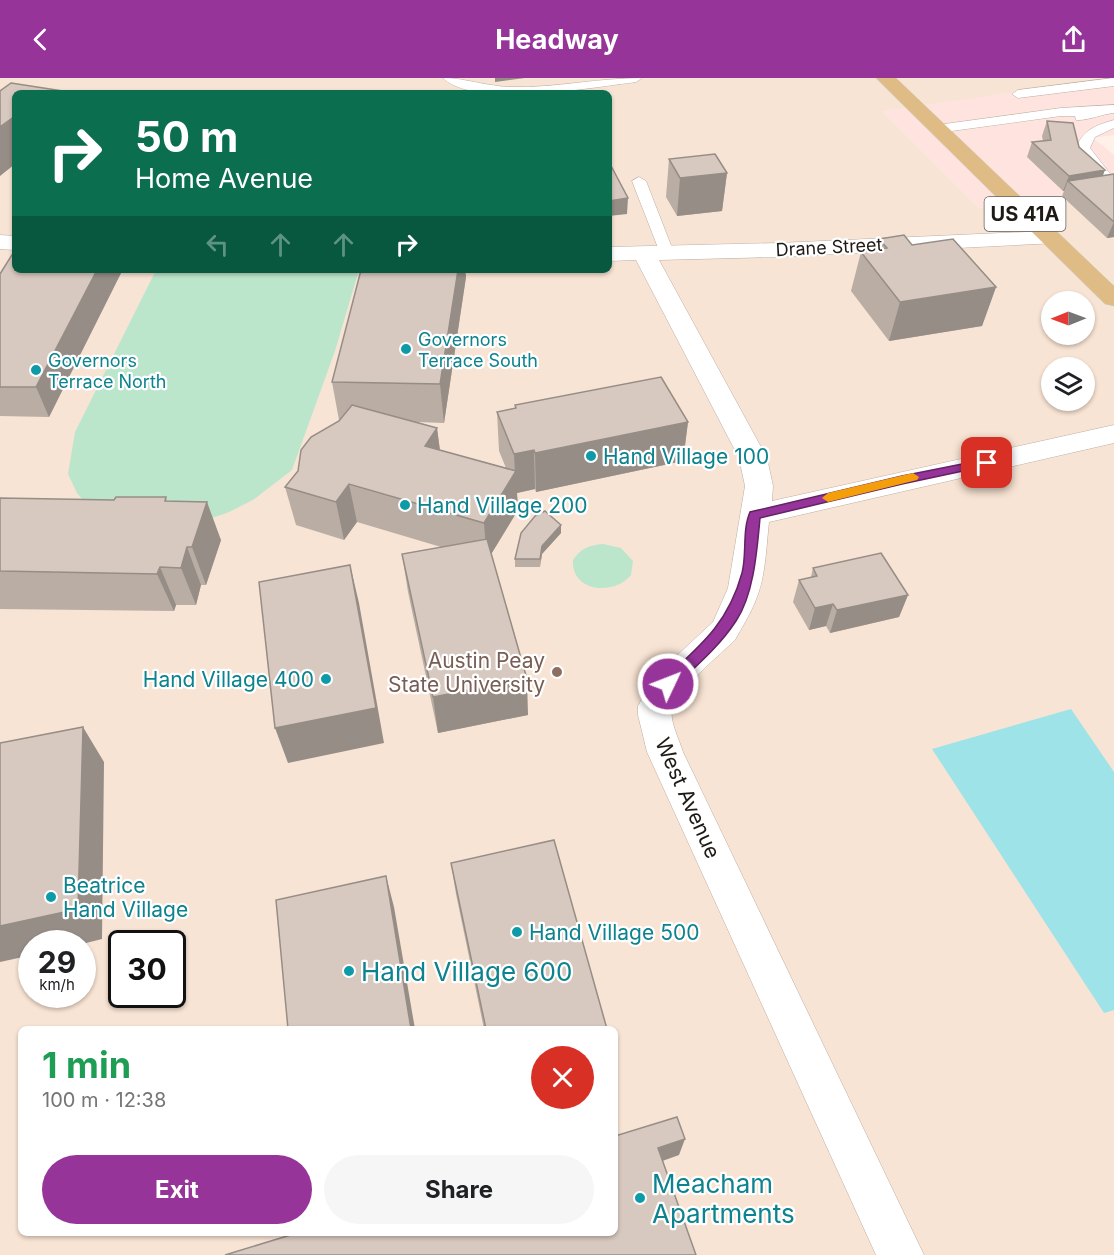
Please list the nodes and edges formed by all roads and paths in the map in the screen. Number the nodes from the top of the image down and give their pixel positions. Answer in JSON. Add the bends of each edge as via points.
{"nodes":[{"id":1,"x":449,"y":78,"type":"edge"},
{"id":2,"x":636,"y":78,"type":"edge"},
{"id":3,"x":885,"y":78,"type":"edge"},
{"id":4,"x":1114,"y":82,"type":"edge"},
{"id":5,"x":1017,"y":94,"type":"dead end"},
{"id":6,"x":1114,"y":109,"type":"edge"},
{"id":7,"x":1092,"y":112,"type":"junction"},
{"id":8,"x":1070,"y":123,"type":"edge"},
{"id":9,"x":1114,"y":124,"type":"edge"},
{"id":10,"x":937,"y":129,"type":"junction"},
{"id":11,"x":639,"y":181,"type":"dead end"},
{"id":12,"x":1110,"y":181,"type":"edge"},
{"id":13,"x":1049,"y":238,"type":"junction"},
{"id":14,"x":612,"y":254,"type":"edge"},
{"id":15,"x":655,"y":254,"type":"junction"},
{"id":16,"x":1114,"y":299,"type":"edge"},
{"id":17,"x":1114,"y":434,"type":"edge"},
{"id":18,"x":754,"y":515,"type":"junction"},
{"id":19,"x":900,"y":1255,"type":"edge"}],
"edges":[{"from":1,"to":2,"type":"lane","via":[[468,86],[507,90]]},
{"from":3,"to":10,"type":"main road","number":"US 41A"},
{"from":4,"to":5,"type":"lane"},
{"from":6,"to":7,"type":"lane"},
{"from":7,"to":8,"type":"lane"},
{"from":7,"to":10,"type":"lane","via":[[1060,112]]},
{"from":9,"to":12,"type":"lane","via":[[1091,133],[1083,148]]},
{"from":10,"to":13,"type":"main road","number":"US 41A"},
{"from":11,"to":15,"type":"lane"},
{"from":13,"to":15,"type":"street","name":"Drane Street"},
{"from":13,"to":16,"type":"main road","number":"US 41A"},
{"from":14,"to":15,"type":"street","name":"Drane Street"},
{"from":15,"to":18,"type":"street","name":"West Avenue","via":[[753,458],[759,486]]},
{"from":17,"to":18,"type":"street"},
{"from":18,"to":19,"type":"street","name":"West Avenue","via":[[748,572],[736,609],[724,630],[668,684],[655,706],[656,726]]}]}
